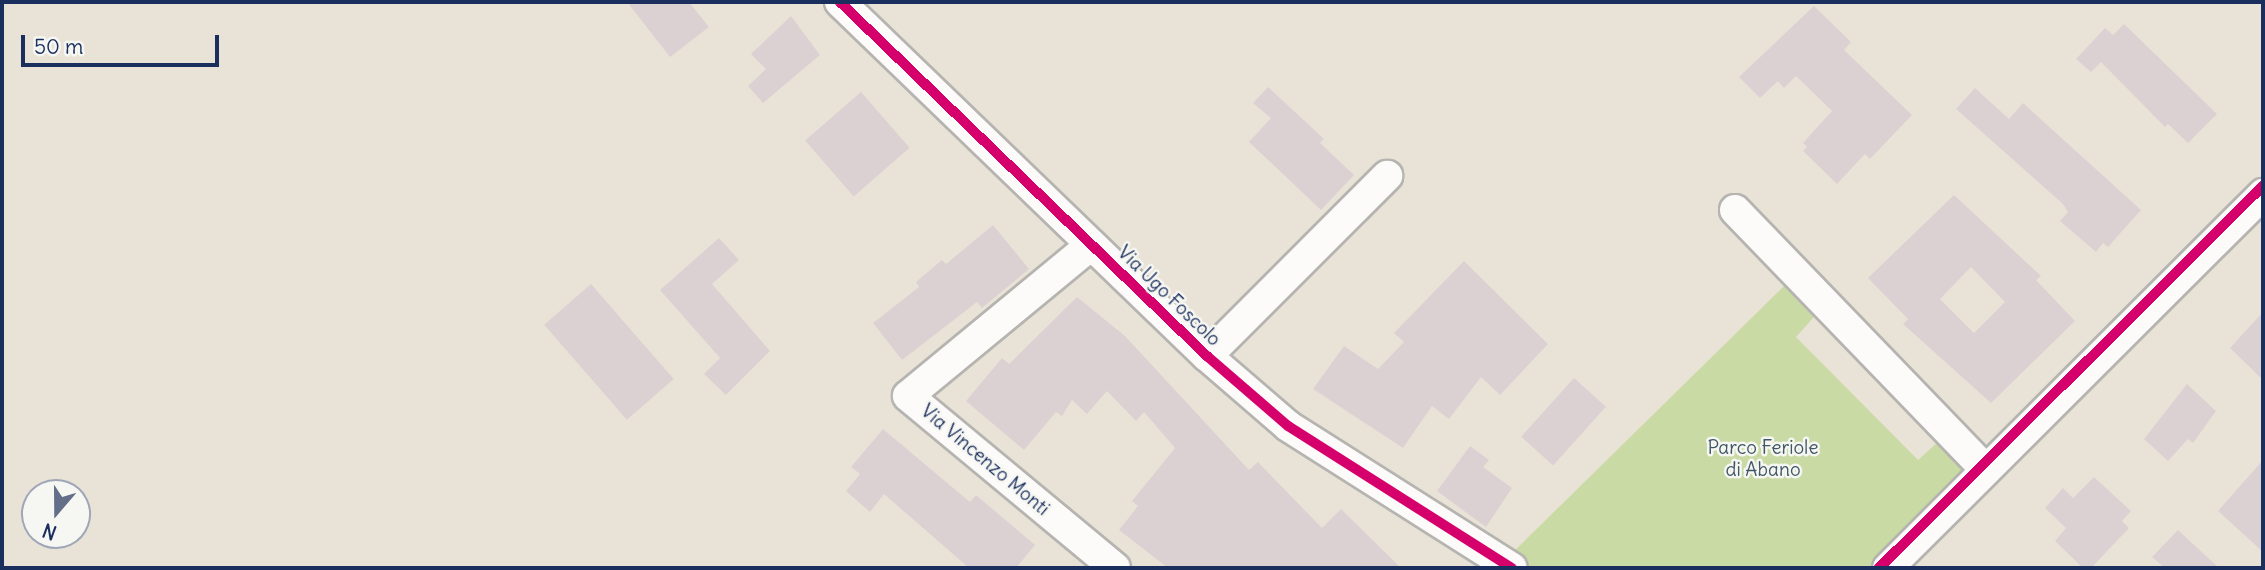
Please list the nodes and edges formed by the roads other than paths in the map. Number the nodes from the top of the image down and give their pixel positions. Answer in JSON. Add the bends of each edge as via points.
{"nodes":[{"id":1,"x":839,"y":2,"type":"edge"},
{"id":2,"x":1387,"y":176,"type":"dead end"},
{"id":3,"x":2263,"y":194,"type":"edge"},
{"id":4,"x":1735,"y":210,"type":"dead end"},
{"id":5,"x":1091,"y":245,"type":"junction"},
{"id":6,"x":1207,"y":356,"type":"junction"},
{"id":7,"x":1986,"y":470,"type":"junction"},
{"id":8,"x":1115,"y":568,"type":"edge"},
{"id":9,"x":1512,"y":568,"type":"edge"},
{"id":10,"x":1888,"y":568,"type":"edge"}],
"edges":[{"from":1,"to":5,"type":"street","name":"Via Ugo Foscolo"},
{"from":2,"to":6,"type":"street"},
{"from":3,"to":7,"type":"street"},
{"from":4,"to":7,"type":"street"},
{"from":5,"to":6,"type":"street","name":"Via Ugo Foscolo"},
{"from":5,"to":8,"type":"street","name":"Via Vincenzo Monti","via":[[908,396]]},
{"from":6,"to":9,"type":"street","name":"Via Ugo Foscolo","via":[[1288,426]]},
{"from":7,"to":10,"type":"street"}]}
